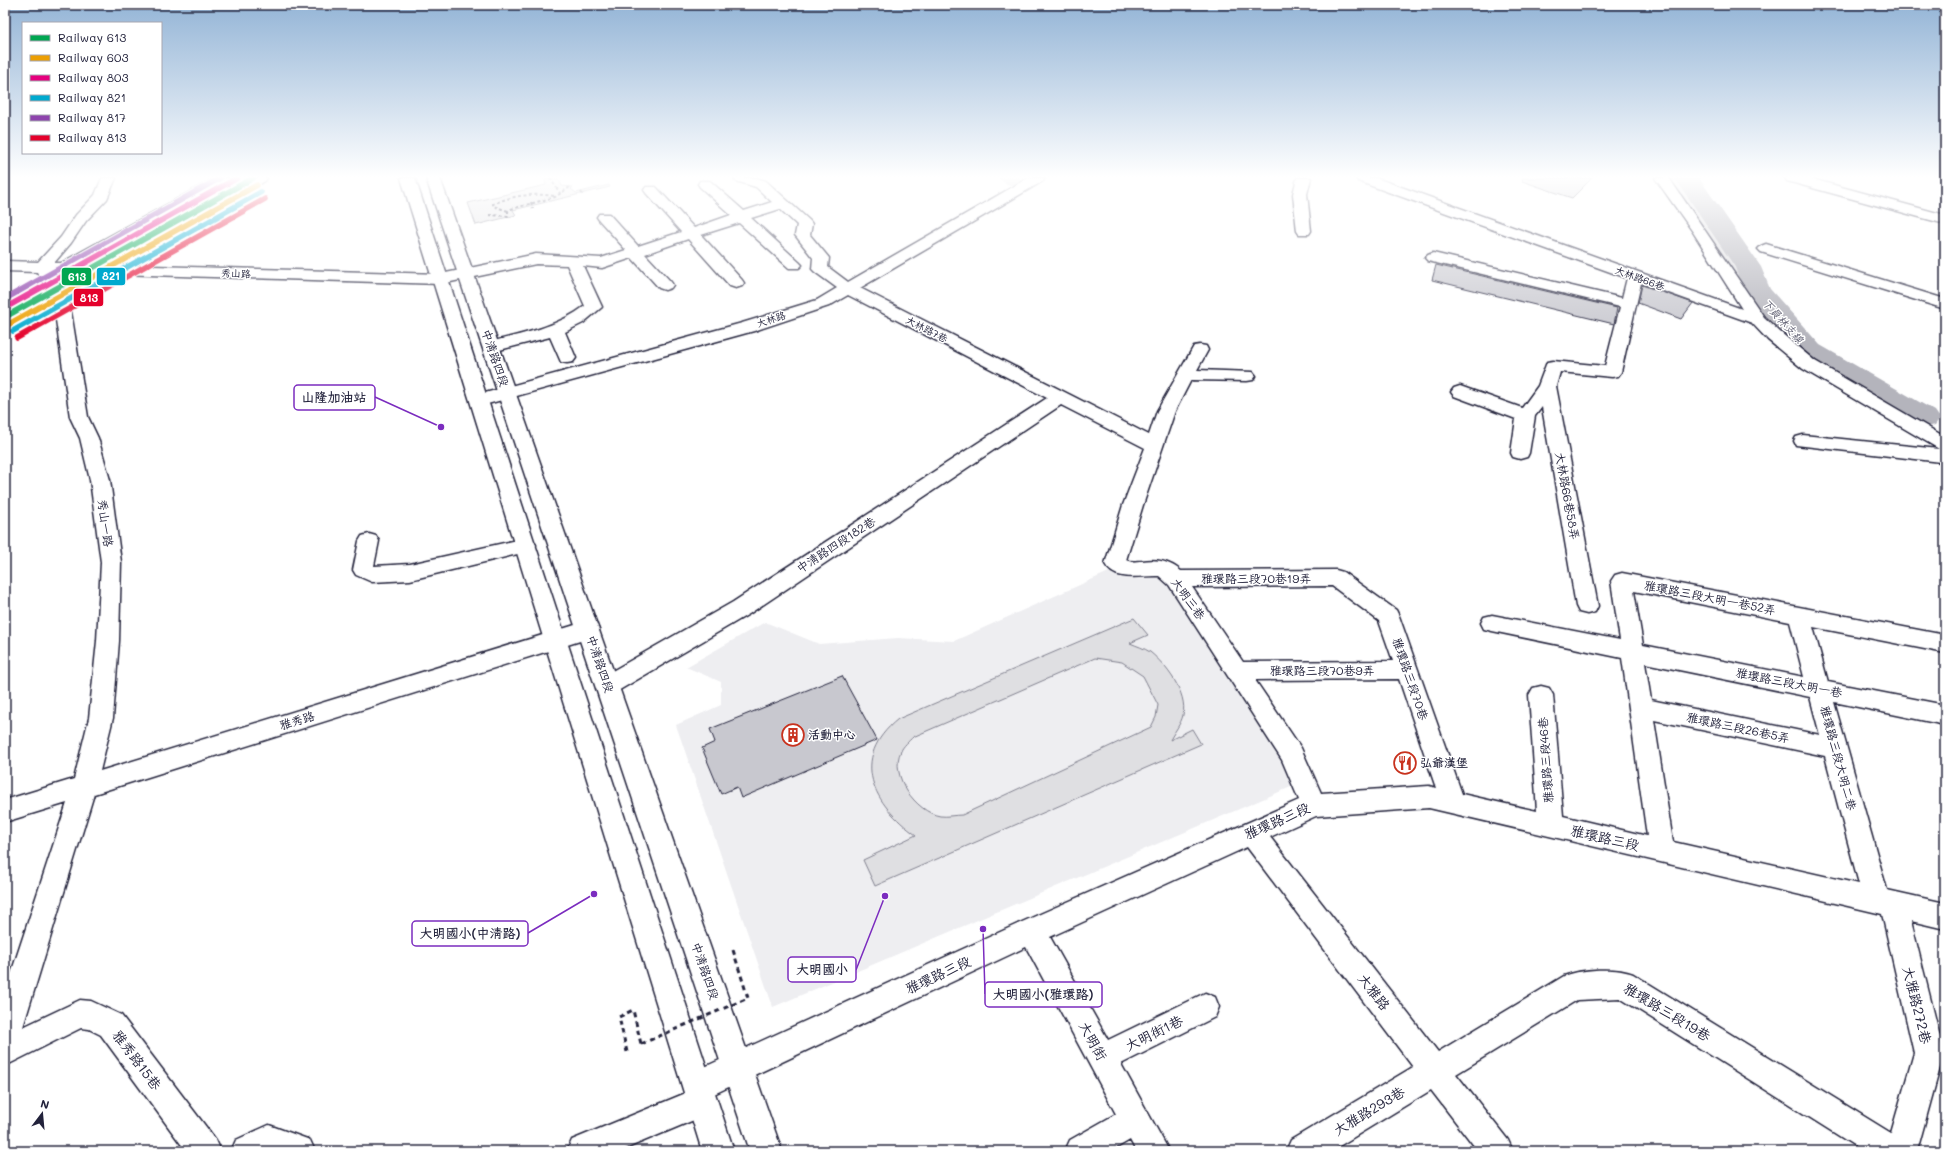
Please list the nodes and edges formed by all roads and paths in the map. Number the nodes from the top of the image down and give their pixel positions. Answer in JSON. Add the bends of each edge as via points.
{"nodes":[{"id":1,"x":71,"y":232,"type":"edge"},
{"id":2,"x":128,"y":232,"type":"edge"},
{"id":3,"x":163,"y":232,"type":"edge"},
{"id":4,"x":426,"y":232,"type":"edge"},
{"id":5,"x":453,"y":232,"type":"edge"},
{"id":6,"x":617,"y":232,"type":"edge"},
{"id":7,"x":696,"y":232,"type":"edge"},
{"id":8,"x":758,"y":232,"type":"edge"},
{"id":9,"x":803,"y":232,"type":"edge"},
{"id":10,"x":944,"y":232,"type":"edge"},
{"id":11,"x":1513,"y":232,"type":"edge"},
{"id":12,"x":1700,"y":232,"type":"edge"},
{"id":13,"x":690,"y":234,"type":"junction"},
{"id":14,"x":1766,"y":249,"type":"dead end"},
{"id":15,"x":635,"y":252,"type":"junction"},
{"id":16,"x":1433,"y":258,"type":"dead end"},
{"id":17,"x":573,"y":262,"type":"junction"},
{"id":18,"x":794,"y":265,"type":"dead end"},
{"id":19,"x":5,"y":266,"type":"edge"},
{"id":20,"x":42,"y":267,"type":"junction"},
{"id":21,"x":63,"y":268,"type":"junction"},
{"id":22,"x":99,"y":268,"type":"junction"},
{"id":23,"x":467,"y":274,"type":"junction"},
{"id":24,"x":1635,"y":276,"type":"junction"},
{"id":25,"x":441,"y":279,"type":"junction"},
{"id":26,"x":736,"y":283,"type":"dead end"},
{"id":27,"x":665,"y":285,"type":"dead end"},
{"id":28,"x":847,"y":288,"type":"junction"},
{"id":29,"x":1628,"y":304,"type":"junction"},
{"id":30,"x":1945,"y":304,"type":"edge"},
{"id":31,"x":1758,"y":320,"type":"junction"},
{"id":32,"x":556,"y":330,"type":"junction"},
{"id":33,"x":492,"y":347,"type":"junction"},
{"id":34,"x":1200,"y":350,"type":"dead end"},
{"id":35,"x":567,"y":358,"type":"dead end"},
{"id":36,"x":1185,"y":375,"type":"junction"},
{"id":37,"x":1247,"y":376,"type":"dead end"},
{"id":38,"x":1547,"y":386,"type":"junction"},
{"id":39,"x":1460,"y":392,"type":"dead end"},
{"id":40,"x":507,"y":393,"type":"junction"},
{"id":41,"x":1059,"y":398,"type":"junction"},
{"id":42,"x":480,"y":400,"type":"junction"},
{"id":43,"x":1526,"y":416,"type":"junction"},
{"id":44,"x":1937,"y":436,"type":"edge"},
{"id":45,"x":1945,"y":445,"type":"edge"},
{"id":46,"x":1156,"y":446,"type":"junction"},
{"id":47,"x":1813,"y":446,"type":"dead end"},
{"id":48,"x":1520,"y":453,"type":"dead end"},
{"id":49,"x":1945,"y":454,"type":"edge"},
{"id":50,"x":369,"y":541,"type":"dead end"},
{"id":51,"x":526,"y":545,"type":"junction"},
{"id":52,"x":1336,"y":578,"type":"joint"},
{"id":53,"x":1176,"y":579,"type":"junction"},
{"id":54,"x":1587,"y":606,"type":"dead end"},
{"id":55,"x":1799,"y":616,"type":"junction"},
{"id":56,"x":1492,"y":622,"type":"dead end"},
{"id":57,"x":588,"y":630,"type":"junction"},
{"id":58,"x":556,"y":640,"type":"junction"},
{"id":59,"x":1945,"y":644,"type":"edge"},
{"id":60,"x":1633,"y":651,"type":"junction"},
{"id":61,"x":1407,"y":670,"type":"junction"},
{"id":62,"x":1237,"y":671,"type":"junction"},
{"id":63,"x":608,"y":685,"type":"junction"},
{"id":64,"x":1819,"y":689,"type":"junction"},
{"id":65,"x":1541,"y":695,"type":"dead end"},
{"id":66,"x":1641,"y":708,"type":"junction"},
{"id":67,"x":1945,"y":715,"type":"edge"},
{"id":68,"x":1835,"y":748,"type":"junction"},
{"id":69,"x":84,"y":787,"type":"junction"},
{"id":70,"x":1453,"y":802,"type":"junction"},
{"id":71,"x":1314,"y":805,"type":"junction"},
{"id":72,"x":5,"y":811,"type":"edge"},
{"id":73,"x":1551,"y":825,"type":"junction"},
{"id":74,"x":1251,"y":833,"type":"junction"},
{"id":75,"x":1662,"y":851,"type":"junction"},
{"id":76,"x":1885,"y":903,"type":"junction"},
{"id":77,"x":1945,"y":916,"type":"edge"},
{"id":78,"x":1032,"y":931,"type":"junction"},
{"id":79,"x":733,"y":950,"type":"dead end"},
{"id":80,"x":1205,"y":1007,"type":"dead end"},
{"id":81,"x":5,"y":1037,"type":"edge"},
{"id":82,"x":5,"y":1051,"type":"edge"},
{"id":83,"x":627,"y":1052,"type":"dead end"},
{"id":84,"x":1102,"y":1058,"type":"junction"},
{"id":85,"x":738,"y":1068,"type":"junction"},
{"id":86,"x":1435,"y":1071,"type":"junction"},
{"id":87,"x":700,"y":1094,"type":"junction"},
{"id":88,"x":1136,"y":1120,"type":"junction"},
{"id":89,"x":205,"y":1151,"type":"edge"},
{"id":90,"x":247,"y":1151,"type":"edge"},
{"id":91,"x":299,"y":1151,"type":"edge"},
{"id":92,"x":583,"y":1151,"type":"edge"},
{"id":93,"x":718,"y":1151,"type":"edge"},
{"id":94,"x":766,"y":1151,"type":"edge"},
{"id":95,"x":1081,"y":1151,"type":"edge"},
{"id":96,"x":1153,"y":1151,"type":"edge"},
{"id":97,"x":1302,"y":1151,"type":"edge"},
{"id":98,"x":1497,"y":1151,"type":"edge"},
{"id":99,"x":1892,"y":1151,"type":"edge"},
{"id":100,"x":1900,"y":1151,"type":"edge"}],
"edges":[{"from":1,"to":20,"type":"street"},
{"from":2,"to":21,"type":"street"},
{"from":3,"to":22,"type":"street"},
{"from":4,"to":25,"type":"main road"},
{"from":5,"to":23,"type":"main road","name":"中清路四段"},
{"from":6,"to":15,"type":"street"},
{"from":7,"to":13,"type":"street","name":"秀山路"},
{"from":8,"to":18,"type":"street"},
{"from":9,"to":28,"type":"street","name":"大林路7巷","via":[[802,235],[821,258],[820,269]]},
{"from":10,"to":28,"type":"street","name":"大林路"},
{"from":11,"to":24,"type":"street","name":"大林路66巷"},
{"from":12,"to":31,"type":"street"},
{"from":13,"to":15,"type":"street","name":"秀山路"},
{"from":13,"to":26,"type":"street"},
{"from":14,"to":30,"type":"street"},
{"from":15,"to":17,"type":"street","name":"秀山路","via":[[602,263]]},
{"from":15,"to":27,"type":"street"},
{"from":16,"to":29,"type":"street"},
{"from":17,"to":23,"type":"street","name":"秀山路","via":[[536,259]]},
{"from":17,"to":32,"type":"street","via":[[594,306],[577,320]]},
{"from":19,"to":20,"type":"street","name":"秀山路"},
{"from":20,"to":21,"type":"street","name":"秀山路"},
{"from":20,"to":69,"type":"street","name":"秀山一路","via":[[61,299],[79,418],[95,457],[111,562],[108,641],[101,718]]},
{"from":21,"to":22,"type":"street","name":"秀山路"},
{"from":22,"to":25,"type":"street","name":"秀山路"},
{"from":23,"to":25,"type":"street","name":"秀山路"},
{"from":23,"to":33,"type":"main road","name":"中清路四段"},
{"from":24,"to":29,"type":"street","name":"大林路66巷58弄"},
{"from":24,"to":31,"type":"street","name":"大林路66巷"},
{"from":25,"to":42,"type":"main road"},
{"from":28,"to":40,"type":"street","name":"大林路","via":[[823,303],[748,327]]},
{"from":28,"to":41,"type":"street","name":"大林路7巷"},
{"from":29,"to":38,"type":"street","name":"大林路66巷58弄","via":[[1612,372],[1553,366]]},
{"from":31,"to":44,"type":"street","via":[[1809,365]]},
{"from":32,"to":33,"type":"street"},
{"from":32,"to":35,"type":"street"},
{"from":33,"to":40,"type":"main road","name":"中清路四段"},
{"from":34,"to":36,"type":"street","name":"大明三巷"},
{"from":36,"to":37,"type":"street"},
{"from":36,"to":46,"type":"street","name":"大明三巷","via":[[1166,411]]},
{"from":38,"to":43,"type":"street","name":"大林路66巷58弄"},
{"from":38,"to":54,"type":"street","name":"大林路66巷58弄"},
{"from":39,"to":43,"type":"street"},
{"from":40,"to":42,"type":"street","name":"大林路"},
{"from":40,"to":57,"type":"main road","name":"中清路四段"},
{"from":41,"to":46,"type":"street","name":"大林路7巷"},
{"from":41,"to":63,"type":"street","name":"中清路四段182巷","via":[[741,608]]},
{"from":42,"to":51,"type":"main road"},
{"from":43,"to":48,"type":"street","name":"大林路66巷58弄"},
{"from":44,"to":45,"type":"street"},
{"from":46,"to":53,"type":"street","name":"大明三巷","via":[[1133,505],[1116,564],[1128,570],[1164,569]]},
{"from":47,"to":49,"type":"street","via":[[1941,456]]},
{"from":50,"to":51,"type":"street","via":[[363,570],[372,574],[410,572]]},
{"from":51,"to":58,"type":"main road"},
{"from":52,"to":53,"type":"street","name":"雅環路三段70巷19弄"},
{"from":52,"to":61,"type":"street","name":"雅環路三段70巷","via":[[1388,616]]},
{"from":53,"to":62,"type":"street","name":"大明三巷"},
{"from":55,"to":59,"type":"street","name":"雅環路三段大明一巷52弄"},
{"from":55,"to":60,"type":"street","name":"雅環路三段大明一巷52弄","via":[[1622,581]]},
{"from":55,"to":64,"type":"street","name":"雅環路三段大明二巷"},
{"from":56,"to":60,"type":"street","name":"雅環路三段大明一巷"},
{"from":57,"to":58,"type":"street","name":"雅秀路"},
{"from":57,"to":63,"type":"main road","name":"中清路四段"},
{"from":58,"to":69,"type":"street","name":"雅秀路"},
{"from":58,"to":87,"type":"main road"},
{"from":60,"to":64,"type":"street","name":"雅環路三段大明一巷"},
{"from":60,"to":66,"type":"street"},
{"from":61,"to":62,"type":"street","name":"雅環路三段70巷9弄"},
{"from":61,"to":70,"type":"street","name":"雅環路三段70巷"},
{"from":62,"to":71,"type":"street","name":"大明三巷","via":[[1292,755]]},
{"from":63,"to":85,"type":"main road","name":"中清路四段"},
{"from":64,"to":67,"type":"street","name":"雅環路三段大明一巷"},
{"from":64,"to":68,"type":"street","name":"雅環路三段大明二巷"},
{"from":65,"to":73,"type":"street","name":"雅環路三段46巷"},
{"from":66,"to":68,"type":"street","name":"雅環路三段26巷5弄"},
{"from":66,"to":75,"type":"street"},
{"from":68,"to":76,"type":"street","name":"雅環路三段大明二巷"},
{"from":69,"to":72,"type":"street","name":"雅秀路"},
{"from":69,"to":81,"type":"street"},
{"from":70,"to":71,"type":"street","name":"雅環路三段","via":[[1429,797]]},
{"from":70,"to":73,"type":"street","name":"雅環路三段"},
{"from":71,"to":74,"type":"street","name":"雅環路三段"},
{"from":73,"to":75,"type":"street","name":"雅環路三段"},
{"from":74,"to":78,"type":"street","name":"雅環路三段"},
{"from":74,"to":86,"type":"street","name":"大雅路"},
{"from":75,"to":76,"type":"street","name":"雅環路三段"},
{"from":76,"to":77,"type":"street","name":"雅環路三段"},
{"from":76,"to":100,"type":"street","name":"大雅路272巷","via":[[1929,1053]]},
{"from":78,"to":84,"type":"street","name":"大明街"},
{"from":78,"to":85,"type":"street","name":"雅環路三段"},
{"from":79,"to":83,"type":"path","bridge":true,"via":[[748,998],[641,1044],[633,1010],[619,1017]]},
{"from":80,"to":84,"type":"street","name":"大明街1巷"},
{"from":82,"to":89,"type":"street","name":"雅秀路15巷","via":[[80,1014],[91,1015],[111,1025]]},
{"from":84,"to":88,"type":"street","name":"大明街"},
{"from":85,"to":87,"type":"street","name":"雅環路三段"},
{"from":85,"to":94,"type":"main road","name":"中清路四段"},
{"from":86,"to":97,"type":"street","name":"大雅路293巷"},
{"from":86,"to":98,"type":"street","name":"大雅路"},
{"from":86,"to":99,"type":"street","name":"雅環路三段19巷","via":[[1574,986],[1623,984]]},
{"from":87,"to":92,"type":"street"},
{"from":87,"to":93,"type":"main road"},
{"from":88,"to":95,"type":"street"},
{"from":88,"to":96,"type":"street","name":"大明街"},
{"from":90,"to":91,"type":"street","via":[[268,1140]]}]}
